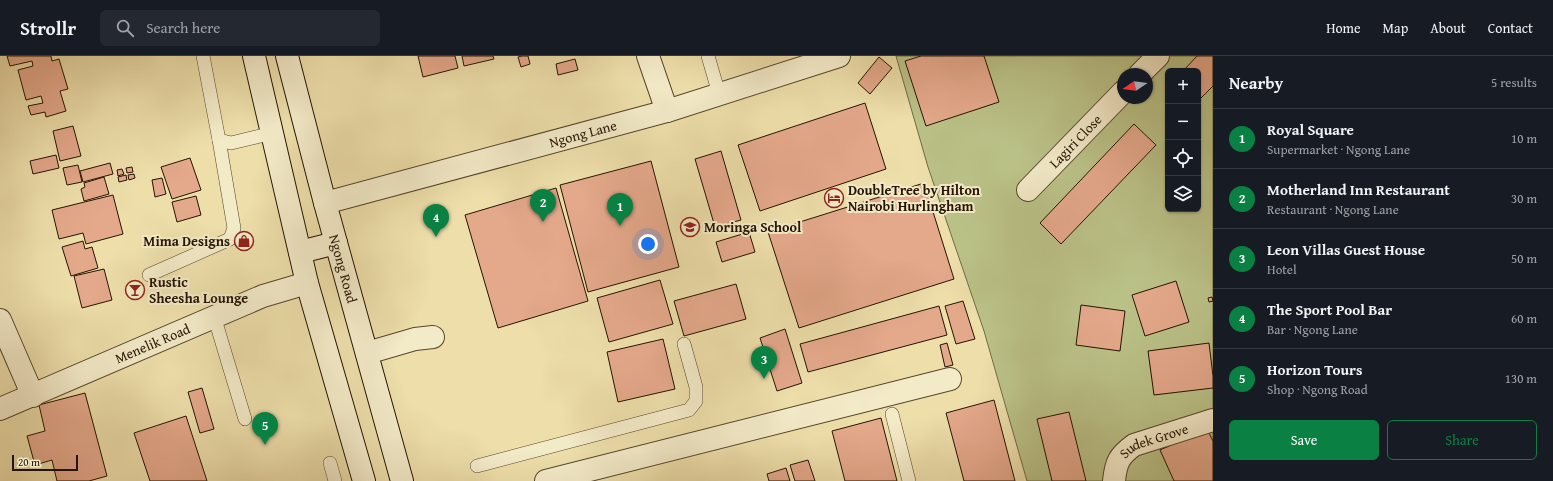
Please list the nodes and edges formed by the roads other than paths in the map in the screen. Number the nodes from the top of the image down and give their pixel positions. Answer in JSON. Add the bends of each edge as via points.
{"nodes":[{"id":1,"x":203,"y":56,"type":"edge"},
{"id":2,"x":254,"y":56,"type":"edge"},
{"id":3,"x":287,"y":56,"type":"edge"},
{"id":4,"x":648,"y":56,"type":"edge"},
{"id":5,"x":708,"y":56,"type":"edge"},
{"id":6,"x":839,"y":56,"type":"edge"},
{"id":7,"x":1158,"y":56,"type":"edge"},
{"id":8,"x":1146,"y":68,"type":"edge"},
{"id":9,"x":719,"y":94,"type":"junction"},
{"id":10,"x":1117,"y":98,"type":"edge"},
{"id":11,"x":667,"y":111,"type":"junction"},
{"id":12,"x":272,"y":133,"type":"junction"},
{"id":13,"x":219,"y":140,"type":"junction"},
{"id":14,"x":1028,"y":190,"type":"dead end"},
{"id":15,"x":325,"y":203,"type":"junction"},
{"id":16,"x":336,"y":242,"type":"junction"},
{"id":17,"x":300,"y":252,"type":"junction"},
{"id":18,"x":149,"y":275,"type":"dead end"},
{"id":19,"x":307,"y":283,"type":"junction"},
{"id":20,"x":214,"y":316,"type":"junction"},
{"id":21,"x":0,"y":320,"type":"edge"},
{"id":22,"x":433,"y":336,"type":"dead end"},
{"id":23,"x":684,"y":344,"type":"dead end"},
{"id":24,"x":367,"y":354,"type":"junction"},
{"id":25,"x":950,"y":379,"type":"dead end"},
{"id":26,"x":33,"y":396,"type":"junction"},
{"id":27,"x":0,"y":410,"type":"edge"},
{"id":28,"x":892,"y":414,"type":"dead end"},
{"id":29,"x":245,"y":419,"type":"dead end"},
{"id":30,"x":1213,"y":420,"type":"edge"},
{"id":31,"x":330,"y":463,"type":"dead end"},
{"id":32,"x":477,"y":466,"type":"dead end"},
{"id":33,"x":335,"y":481,"type":"edge"},
{"id":34,"x":364,"y":481,"type":"edge"},
{"id":35,"x":402,"y":481,"type":"edge"},
{"id":36,"x":546,"y":481,"type":"edge"},
{"id":37,"x":909,"y":481,"type":"edge"},
{"id":38,"x":1114,"y":481,"type":"edge"}],
"edges":[{"from":1,"to":13,"type":"lane"},
{"from":2,"to":12,"type":"street"},
{"from":3,"to":15,"type":"street","name":"Ngong Road"},
{"from":4,"to":11,"type":"street"},
{"from":5,"to":9,"type":"lane"},
{"from":6,"to":9,"type":"street","name":"Ngong Lane"},
{"from":7,"to":8,"type":"street"},
{"from":9,"to":11,"type":"street","name":"Ngong Lane"},
{"from":10,"to":14,"type":"street","name":"Lagiri Close"},
{"from":11,"to":15,"type":"street","name":"Ngong Lane"},
{"from":12,"to":13,"type":"lane","via":[[231,143]]},
{"from":12,"to":17,"type":"street"},
{"from":13,"to":18,"type":"lane","via":[[234,228],[230,239]]},
{"from":15,"to":16,"type":"street","name":"Ngong Road"},
{"from":16,"to":17,"type":"street"},
{"from":16,"to":24,"type":"street","name":"Ngong Road"},
{"from":17,"to":19,"type":"street"},
{"from":19,"to":20,"type":"street","name":"Menelik Road","via":[[263,296]]},
{"from":19,"to":34,"type":"street"},
{"from":20,"to":26,"type":"street","name":"Menelik Road"},
{"from":20,"to":29,"type":"lane"},
{"from":21,"to":26,"type":"street"},
{"from":22,"to":24,"type":"street"},
{"from":23,"to":32,"type":"lane","via":[[696,387],[696,401],[690,410]]},
{"from":24,"to":35,"type":"street","name":"Ngong Road"},
{"from":25,"to":36,"type":"street"},
{"from":26,"to":27,"type":"street","name":"Menelik Road"},
{"from":28,"to":37,"type":"lane"},
{"from":30,"to":38,"type":"street","name":"Sudek Grove","via":[[1134,445],[1123,453],[1116,467]]},
{"from":31,"to":33,"type":"lane"}]}
